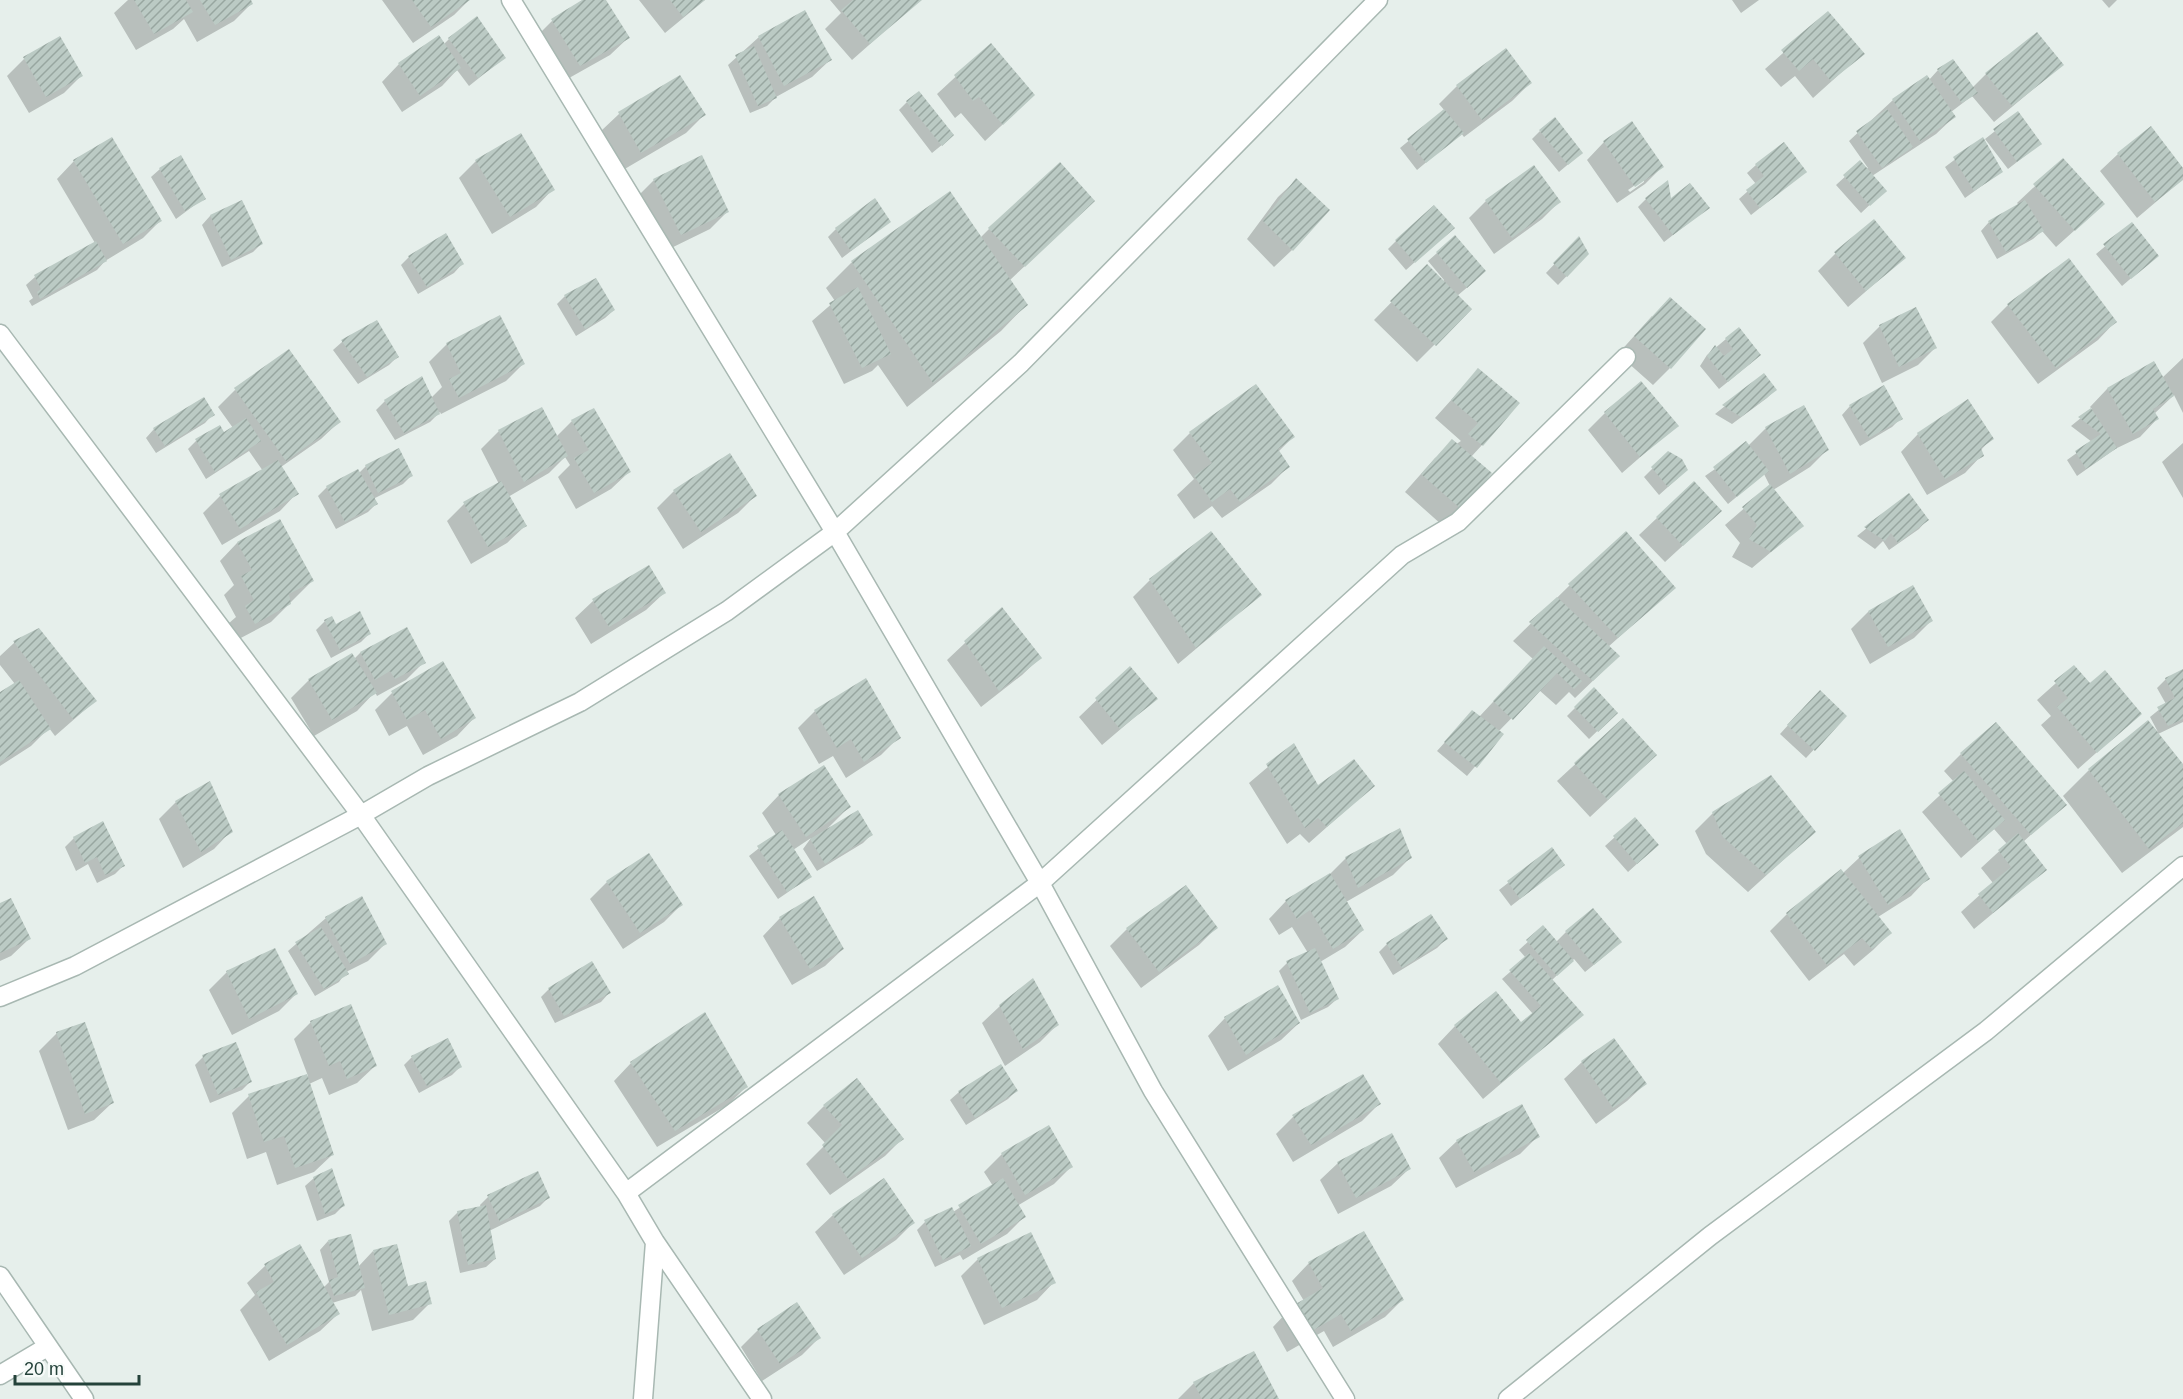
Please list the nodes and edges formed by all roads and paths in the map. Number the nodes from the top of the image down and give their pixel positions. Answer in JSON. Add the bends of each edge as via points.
{"nodes":[{"id":1,"x":511,"y":0,"type":"edge"},
{"id":2,"x":1378,"y":0,"type":"edge"},
{"id":3,"x":0,"y":334,"type":"edge"},
{"id":4,"x":1626,"y":357,"type":"dead end"},
{"id":5,"x":835,"y":531,"type":"junction"},
{"id":6,"x":361,"y":815,"type":"junction"},
{"id":7,"x":2183,"y":866,"type":"edge"},
{"id":8,"x":1040,"y":883,"type":"junction"},
{"id":9,"x":0,"y":997,"type":"edge"},
{"id":10,"x":626,"y":1193,"type":"junction"},
{"id":11,"x":655,"y":1242,"type":"junction"},
{"id":12,"x":0,"y":1276,"type":"edge"},
{"id":13,"x":47,"y":1347,"type":"junction"},
{"id":14,"x":0,"y":1375,"type":"edge"},
{"id":15,"x":84,"y":1399,"type":"edge"},
{"id":16,"x":643,"y":1399,"type":"edge"},
{"id":17,"x":762,"y":1399,"type":"edge"},
{"id":18,"x":1345,"y":1399,"type":"edge"},
{"id":19,"x":1508,"y":1399,"type":"edge"}],
"edges":[{"from":1,"to":5,"type":"street"},
{"from":2,"to":5,"type":"street","via":[[1021,363]]},
{"from":3,"to":6,"type":"street"},
{"from":4,"to":8,"type":"street","via":[[1458,522],[1402,555]]},
{"from":5,"to":6,"type":"street","via":[[727,611],[580,702],[428,776]]},
{"from":5,"to":8,"type":"street"},
{"from":6,"to":9,"type":"street","via":[[75,966]]},
{"from":6,"to":10,"type":"street"},
{"from":7,"to":19,"type":"street","via":[[1986,1031],[1710,1236]]},
{"from":8,"to":10,"type":"street"},
{"from":8,"to":18,"type":"street","via":[[1153,1091]]},
{"from":10,"to":11,"type":"street"},
{"from":11,"to":16,"type":"street"},
{"from":11,"to":17,"type":"street"},
{"from":12,"to":13,"type":"street"},
{"from":13,"to":14,"type":"street"},
{"from":13,"to":15,"type":"street"}]}
